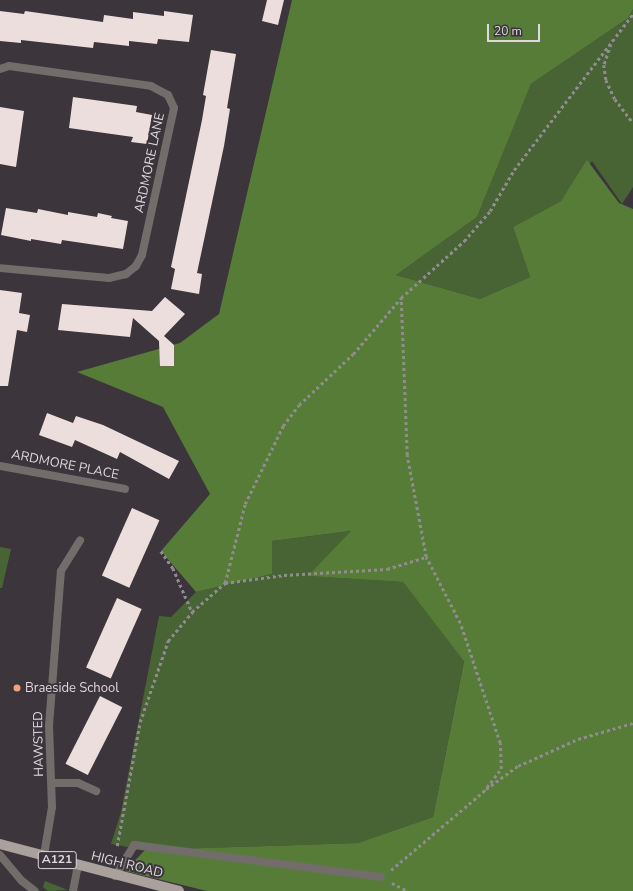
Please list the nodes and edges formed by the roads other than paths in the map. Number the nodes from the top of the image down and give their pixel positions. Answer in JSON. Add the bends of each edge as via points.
{"nodes":[{"id":1,"x":0,"y":69,"type":"edge"},
{"id":2,"x":0,"y":268,"type":"edge"},
{"id":3,"x":0,"y":466,"type":"edge"},
{"id":4,"x":125,"y":489,"type":"dead end"},
{"id":5,"x":80,"y":541,"type":"dead end"},
{"id":6,"x":52,"y":783,"type":"junction"},
{"id":7,"x":96,"y":790,"type":"dead end"},
{"id":8,"x":0,"y":844,"type":"edge"},
{"id":9,"x":0,"y":855,"type":"edge"},
{"id":10,"x":44,"y":855,"type":"junction"},
{"id":11,"x":78,"y":866,"type":"junction"},
{"id":12,"x":115,"y":876,"type":"junction"},
{"id":13,"x":381,"y":878,"type":"road end"},
{"id":14,"x":35,"y":891,"type":"edge"},
{"id":15,"x":73,"y":891,"type":"edge"},
{"id":16,"x":180,"y":891,"type":"edge"}],
"edges":[{"from":1,"to":2,"type":"street","name":"ARDMORE LANE","via":[[9,66],[151,86],[168,95],[174,108],[142,256],[136,266],[126,274],[109,278]]},
{"from":3,"to":4,"type":"street","name":"ARDMORE PLACE"},
{"from":5,"to":6,"type":"street","name":"HAWSTED","via":[[61,571],[49,726]]},
{"from":6,"to":7,"type":"street","via":[[78,783]]},
{"from":6,"to":10,"type":"street","name":"HAWSTED","via":[[52,807]]},
{"from":8,"to":10,"type":"main road","name":"HIGH ROAD","number":"A121"},
{"from":9,"to":14,"type":"street","via":[[22,881]]},
{"from":10,"to":11,"type":"main road","name":"HIGH ROAD","number":"A121"},
{"from":11,"to":12,"type":"main road","name":"HIGH ROAD","number":"A121"},
{"from":11,"to":15,"type":"street"},
{"from":12,"to":13,"type":"street","via":[[134,845]]},
{"from":12,"to":16,"type":"main road","name":"HIGH ROAD","number":"A121"}]}
